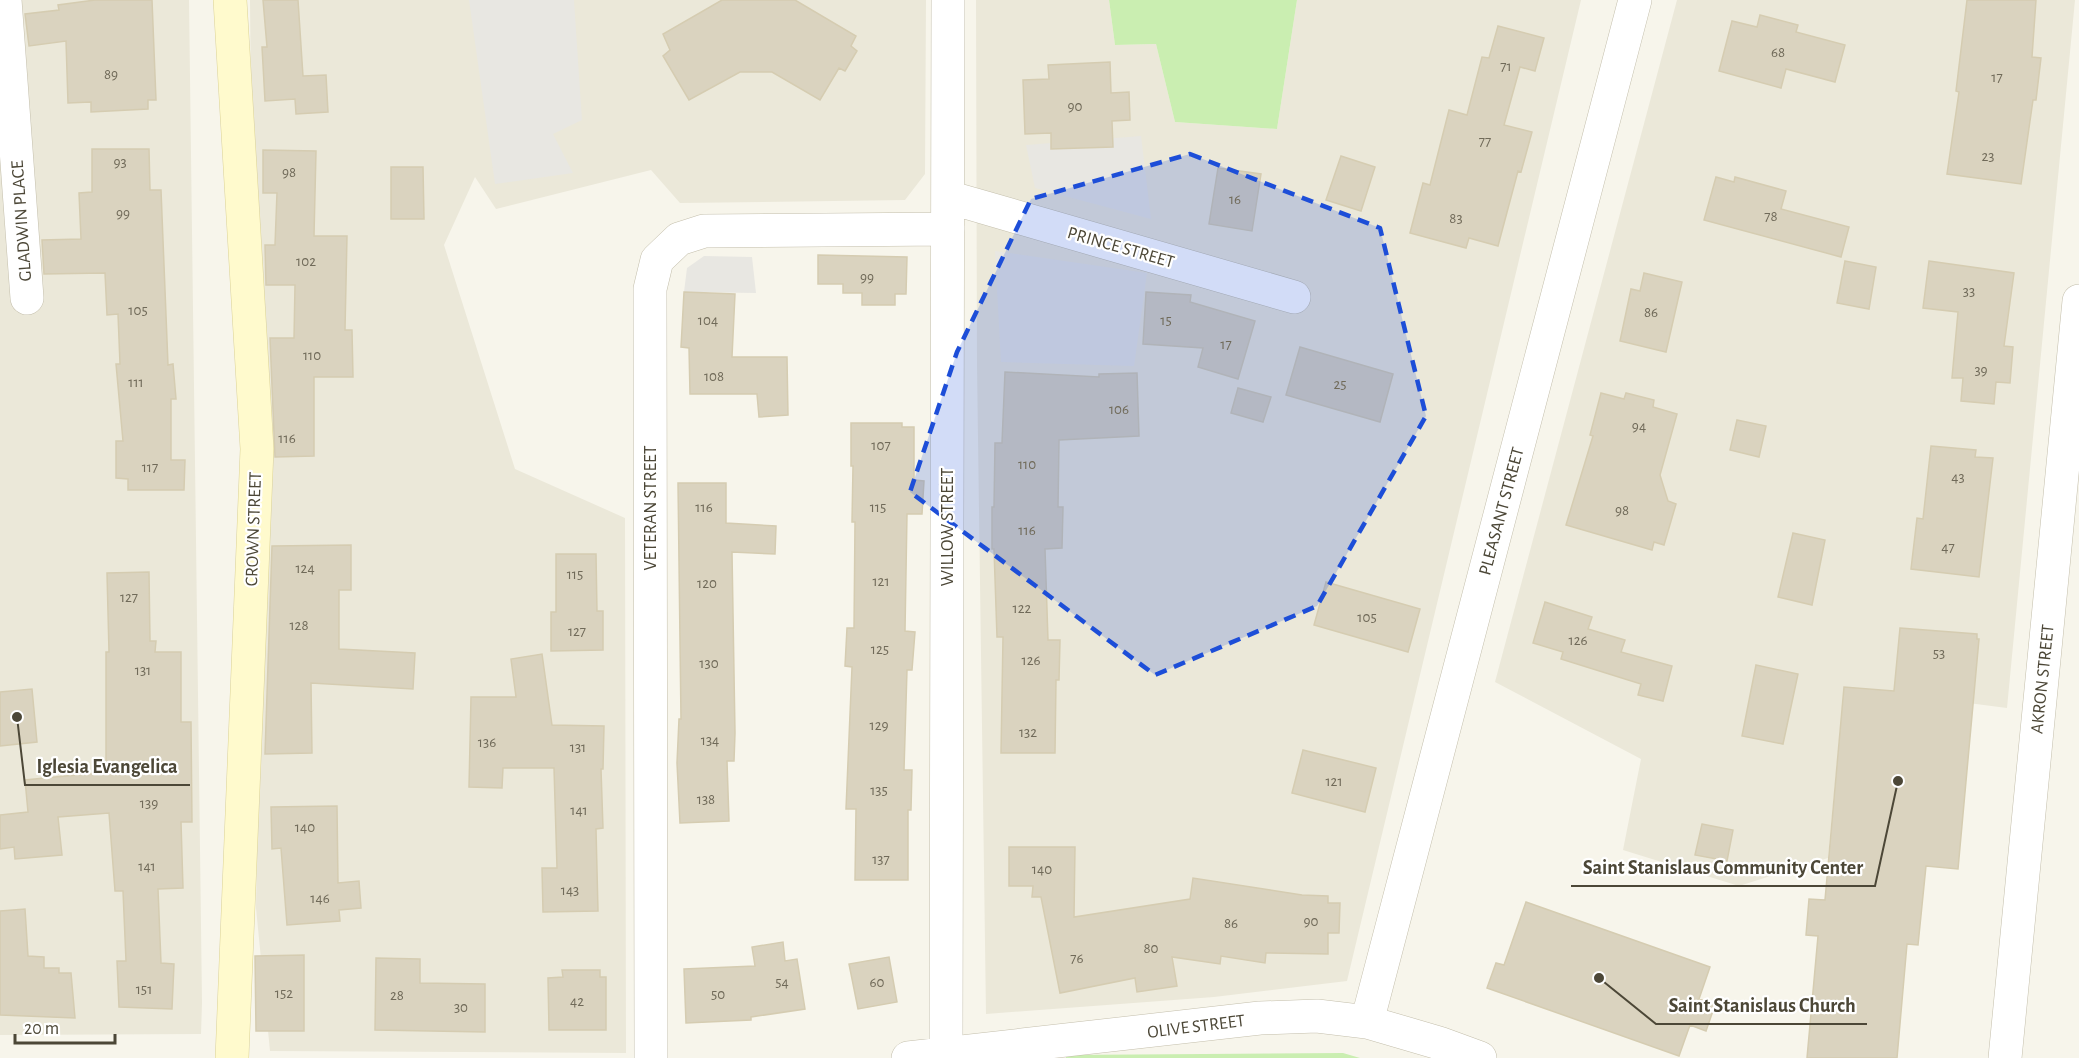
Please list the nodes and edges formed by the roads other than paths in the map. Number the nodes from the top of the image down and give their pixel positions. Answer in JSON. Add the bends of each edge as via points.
{"nodes":[{"id":1,"x":5,"y":0,"type":"edge"},
{"id":2,"x":230,"y":0,"type":"edge"},
{"id":3,"x":948,"y":0,"type":"edge"},
{"id":4,"x":1635,"y":0,"type":"edge"},
{"id":5,"x":948,"y":197,"type":"junction"},
{"id":6,"x":948,"y":230,"type":"junction"},
{"id":7,"x":1294,"y":297,"type":"dead end"},
{"id":8,"x":27,"y":298,"type":"dead end"},
{"id":9,"x":2079,"y":300,"type":"edge"},
{"id":10,"x":1367,"y":1022,"type":"junction"},
{"id":11,"x":946,"y":1055,"type":"junction"},
{"id":12,"x":232,"y":1058,"type":"edge"},
{"id":13,"x":651,"y":1058,"type":"edge"},
{"id":14,"x":908,"y":1058,"type":"edge"},
{"id":15,"x":1480,"y":1058,"type":"edge"},
{"id":16,"x":2005,"y":1058,"type":"edge"}],
"edges":[{"from":1,"to":8,"type":"street","name":"GLADWIN PLACE"},
{"from":2,"to":12,"type":"street","name":"CROWN STREET","via":[[257,449]]},
{"from":3,"to":5,"type":"street","name":"WILLOW STREET"},
{"from":4,"to":10,"type":"street","name":"PLEASANT STREET"},
{"from":5,"to":6,"type":"street","name":"WILLOW STREET"},
{"from":5,"to":7,"type":"street","name":"PRINCE STREET"},
{"from":6,"to":11,"type":"street","name":"WILLOW STREET"},
{"from":6,"to":13,"type":"street","name":"VETERAN STREET","via":[[704,231],[679,239],[657,260],[650,289]]},
{"from":9,"to":16,"type":"street","name":"AKRON STREET"},
{"from":10,"to":11,"type":"street","name":"OLIVE STREET","via":[[1317,1016],[1260,1018]]},
{"from":10,"to":15,"type":"street","name":"OLIVE STREET"},
{"from":11,"to":14,"type":"street","name":"OLIVE STREET"}]}
